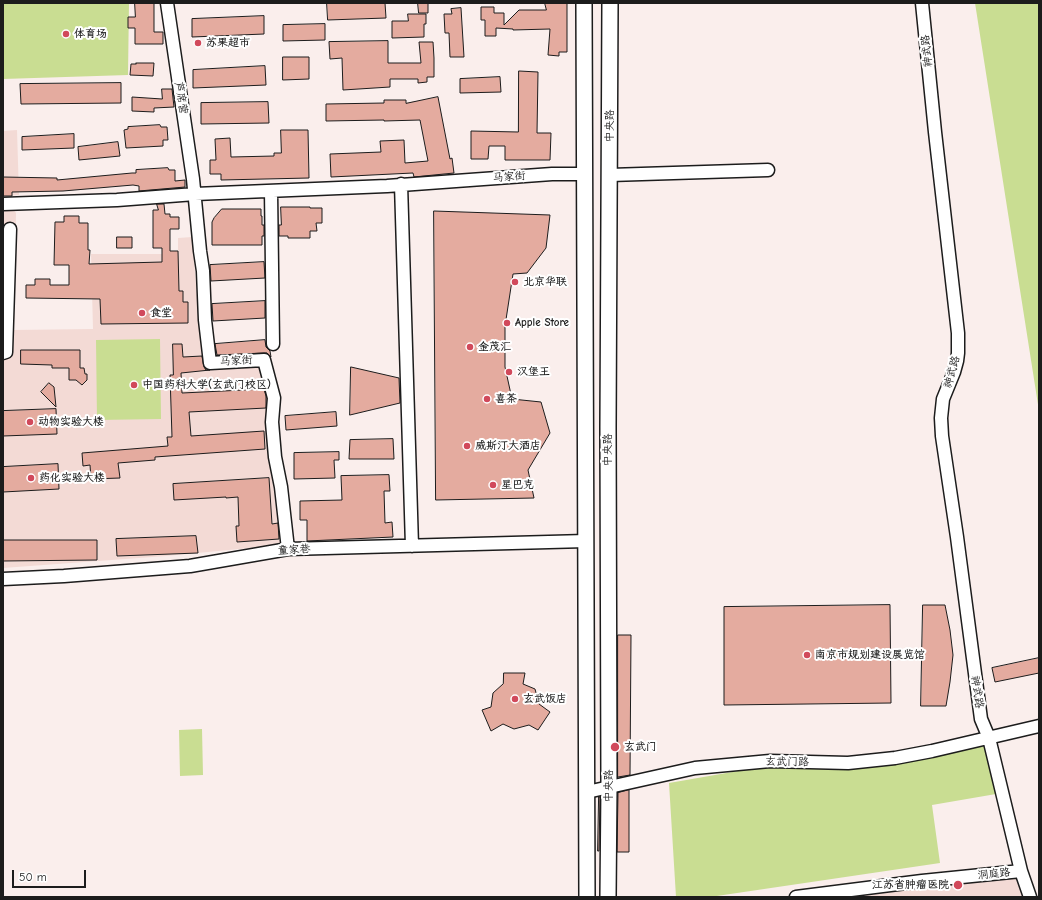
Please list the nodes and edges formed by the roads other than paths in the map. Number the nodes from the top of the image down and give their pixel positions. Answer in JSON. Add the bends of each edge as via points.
{"nodes":[{"id":1,"x":167,"y":3,"type":"edge"},
{"id":2,"x":584,"y":3,"type":"edge"},
{"id":3,"x":610,"y":3,"type":"edge"},
{"id":4,"x":922,"y":3,"type":"edge"},
{"id":5,"x":768,"y":170,"type":"dead end"},
{"id":6,"x":585,"y":174,"type":"junction"},
{"id":7,"x":610,"y":174,"type":"junction"},
{"id":8,"x":401,"y":184,"type":"junction"},
{"id":9,"x":270,"y":191,"type":"junction"},
{"id":10,"x":195,"y":194,"type":"junction"},
{"id":11,"x":3,"y":204,"type":"edge"},
{"id":12,"x":10,"y":230,"type":"dead end"},
{"id":13,"x":273,"y":344,"type":"dead end"},
{"id":14,"x":3,"y":352,"type":"edge"},
{"id":15,"x":586,"y":541,"type":"junction"},
{"id":16,"x":412,"y":546,"type":"junction"},
{"id":17,"x":288,"y":549,"type":"junction"},
{"id":18,"x":3,"y":579,"type":"edge"},
{"id":19,"x":1039,"y":726,"type":"edge"},
{"id":20,"x":989,"y":738,"type":"junction"},
{"id":21,"x":609,"y":787,"type":"junction"},
{"id":22,"x":587,"y":792,"type":"junction"},
{"id":23,"x":1021,"y":871,"type":"junction"},
{"id":24,"x":587,"y":897,"type":"edge"},
{"id":25,"x":608,"y":897,"type":"edge"},
{"id":26,"x":796,"y":897,"type":"edge"},
{"id":27,"x":1030,"y":897,"type":"edge"}],
"edges":[{"from":1,"to":10,"type":"street","name":"芦席营"},
{"from":2,"to":6,"type":"main road","name":"中央路"},
{"from":3,"to":7,"type":"main road","name":"中央路"},
{"from":4,"to":20,"type":"street","name":"神武路","via":[[958,333],[957,361],[941,408],[942,436],[981,718]]},
{"from":5,"to":7,"type":"street"},
{"from":6,"to":8,"type":"street","name":"马家街"},
{"from":6,"to":15,"type":"main road","name":"中央路"},
{"from":7,"to":21,"type":"main road","name":"中央路"},
{"from":8,"to":9,"type":"street","name":"马家街"},
{"from":8,"to":16,"type":"street"},
{"from":9,"to":10,"type":"street","name":"马家街"},
{"from":9,"to":13,"type":"street"},
{"from":10,"to":11,"type":"street","name":"马家街"},
{"from":10,"to":17,"type":"street","name":"马家街","via":[[210,363],[264,360],[274,398],[272,422],[275,457]]},
{"from":12,"to":14,"type":"street","via":[[6,352]]},
{"from":15,"to":16,"type":"street","name":"童家巷"},
{"from":15,"to":22,"type":"main road","name":"中央路"},
{"from":16,"to":17,"type":"street","name":"童家巷"},
{"from":17,"to":18,"type":"street","name":"童家巷","via":[[190,566]]},
{"from":19,"to":20,"type":"street","name":"玄武门路"},
{"from":20,"to":21,"type":"street","name":"玄武门路","via":[[895,758],[848,763],[770,761],[695,768]]},
{"from":20,"to":23,"type":"street","name":"神武路"},
{"from":21,"to":22,"type":"street","name":"玄武门路"},
{"from":21,"to":25,"type":"main road","name":"中央路"},
{"from":22,"to":24,"type":"main road","name":"中央路"},
{"from":23,"to":26,"type":"street","name":"洞庭路"},
{"from":23,"to":27,"type":"street","name":"洞庭路"}]}
